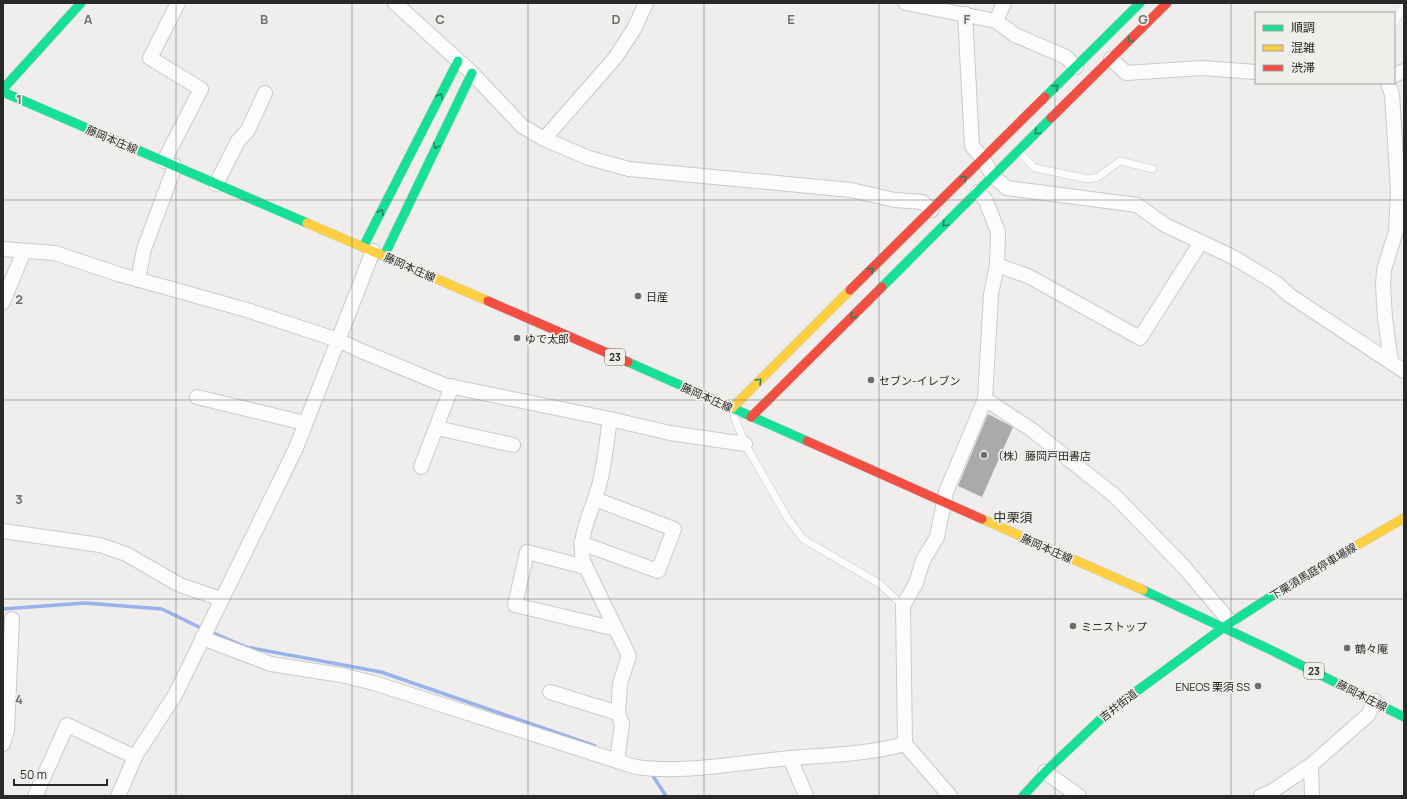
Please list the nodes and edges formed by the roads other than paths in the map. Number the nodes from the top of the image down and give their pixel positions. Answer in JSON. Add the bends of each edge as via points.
{"nodes":[{"id":1,"x":81,"y":3,"type":"edge"},
{"id":2,"x":178,"y":3,"type":"edge"},
{"id":3,"x":395,"y":3,"type":"edge"},
{"id":4,"x":646,"y":3,"type":"edge"},
{"id":5,"x":906,"y":3,"type":"edge"},
{"id":6,"x":1004,"y":3,"type":"edge"},
{"id":7,"x":1140,"y":3,"type":"edge"},
{"id":8,"x":1167,"y":3,"type":"edge"},
{"id":9,"x":1404,"y":5,"type":"edge"},
{"id":10,"x":939,"y":7,"type":"edge"},
{"id":11,"x":965,"y":14,"type":"junction"},
{"id":12,"x":996,"y":21,"type":"junction"},
{"id":13,"x":1395,"y":22,"type":"edge"},
{"id":14,"x":1111,"y":59,"type":"junction"},
{"id":15,"x":458,"y":61,"type":"junction"},
{"id":16,"x":1076,"y":66,"type":"junction"},
{"id":17,"x":1255,"y":72,"type":"edge"},
{"id":18,"x":472,"y":73,"type":"junction"},
{"id":19,"x":1388,"y":84,"type":"edge"},
{"id":20,"x":3,"y":91,"type":"edge"},
{"id":21,"x":265,"y":94,"type":"dead end"},
{"id":22,"x":544,"y":139,"type":"junction"},
{"id":23,"x":1018,"y":151,"type":"junction"},
{"id":24,"x":983,"y":159,"type":"junction"},
{"id":25,"x":170,"y":164,"type":"junction"},
{"id":26,"x":1153,"y":169,"type":"dead end"},
{"id":27,"x":993,"y":176,"type":"junction"},
{"id":28,"x":216,"y":184,"type":"junction"},
{"id":29,"x":978,"y":192,"type":"junction"},
{"id":30,"x":1401,"y":192,"type":"edge"},
{"id":31,"x":932,"y":210,"type":"junction"},
{"id":32,"x":1201,"y":242,"type":"junction"},
{"id":33,"x":3,"y":249,"type":"edge"},
{"id":34,"x":24,"y":251,"type":"junction"},
{"id":35,"x":373,"y":251,"type":"junction"},
{"id":36,"x":997,"y":265,"type":"junction"},
{"id":37,"x":138,"y":280,"type":"junction"},
{"id":38,"x":3,"y":302,"type":"edge"},
{"id":39,"x":338,"y":340,"type":"junction"},
{"id":40,"x":1391,"y":362,"type":"junction"},
{"id":41,"x":1404,"y":371,"type":"edge"},
{"id":42,"x":452,"y":386,"type":"junction"},
{"id":43,"x":198,"y":397,"type":"dead end"},
{"id":44,"x":985,"y":400,"type":"junction"},
{"id":45,"x":732,"y":408,"type":"junction"},
{"id":46,"x":751,"y":417,"type":"junction"},
{"id":47,"x":610,"y":419,"type":"junction"},
{"id":48,"x":306,"y":423,"type":"junction"},
{"id":49,"x":437,"y":428,"type":"junction"},
{"id":50,"x":745,"y":444,"type":"junction"},
{"id":51,"x":513,"y":445,"type":"dead end"},
{"id":52,"x":421,"y":467,"type":"dead end"},
{"id":53,"x":595,"y":499,"type":"junction"},
{"id":54,"x":943,"y":502,"type":"junction"},
{"id":55,"x":1404,"y":518,"type":"edge"},
{"id":56,"x":3,"y":531,"type":"edge"},
{"id":57,"x":581,"y":543,"type":"junction"},
{"id":58,"x":585,"y":566,"type":"junction"},
{"id":59,"x":221,"y":599,"type":"junction"},
{"id":60,"x":903,"y":606,"type":"junction"},
{"id":61,"x":12,"y":619,"type":"dead end"},
{"id":62,"x":1228,"y":625,"type":"junction"},
{"id":63,"x":616,"y":629,"type":"junction"},
{"id":64,"x":202,"y":638,"type":"junction"},
{"id":65,"x":550,"y":692,"type":"dead end"},
{"id":66,"x":1375,"y":701,"type":"junction"},
{"id":67,"x":618,"y":713,"type":"junction"},
{"id":68,"x":1404,"y":717,"type":"edge"},
{"id":69,"x":3,"y":744,"type":"edge"},
{"id":70,"x":905,"y":744,"type":"junction"},
{"id":71,"x":135,"y":756,"type":"junction"},
{"id":72,"x":790,"y":758,"type":"junction"},
{"id":73,"x":617,"y":761,"type":"junction"},
{"id":74,"x":1311,"y":765,"type":"junction"},
{"id":75,"x":1045,"y":772,"type":"junction"},
{"id":76,"x":35,"y":796,"type":"edge"},
{"id":77,"x":118,"y":796,"type":"edge"},
{"id":78,"x":806,"y":796,"type":"edge"},
{"id":79,"x":950,"y":796,"type":"edge"},
{"id":80,"x":1023,"y":796,"type":"edge"},
{"id":81,"x":1079,"y":796,"type":"edge"},
{"id":82,"x":1261,"y":796,"type":"edge"},
{"id":83,"x":1312,"y":796,"type":"edge"}],
"edges":[{"from":1,"to":20,"type":"main road"},
{"from":2,"to":25,"type":"street","via":[[150,58],[201,89]]},
{"from":3,"to":15,"type":"street"},
{"from":4,"to":22,"type":"street","via":[[634,29],[615,58]]},
{"from":5,"to":10,"type":"street"},
{"from":6,"to":12,"type":"street"},
{"from":7,"to":16,"type":"main road"},
{"from":8,"to":14,"type":"main road","one_way":true},
{"from":9,"to":13,"type":"lane"},
{"from":10,"to":11,"type":"street"},
{"from":11,"to":12,"type":"street"},
{"from":11,"to":24,"type":"street","via":[[972,146]]},
{"from":12,"to":16,"type":"street","via":[[1015,35],[1066,57]]},
{"from":14,"to":17,"type":"street","via":[[1126,73],[1202,68]]},
{"from":14,"to":23,"type":"main road","one_way":true},
{"from":15,"to":18,"type":"street"},
{"from":35,"to":15,"type":"main road","one_way":true},
{"from":24,"to":16,"type":"main road","one_way":true},
{"from":18,"to":22,"type":"street","via":[[522,126]]},
{"from":18,"to":35,"type":"main road","one_way":true},
{"from":19,"to":30,"type":"street","via":[[1392,94]]},
{"from":20,"to":25,"type":"main road","name":"藤岡本庄線","number":"23"},
{"from":21,"to":28,"type":"street","via":[[248,130],[238,141]]},
{"from":22,"to":31,"type":"street","via":[[589,158],[629,169],[851,190],[895,200],[922,202]]},
{"from":23,"to":26,"type":"lane","via":[[1035,168],[1088,179],[1098,177],[1120,161]]},
{"from":23,"to":27,"type":"main road"},
{"from":24,"to":27,"type":"street"},
{"from":31,"to":24,"type":"main road","one_way":true},
{"from":25,"to":28,"type":"main road","name":"藤岡本庄線","number":"23"},
{"from":25,"to":37,"type":"street","via":[[144,248]]},
{"from":27,"to":29,"type":"main road"},
{"from":27,"to":32,"type":"street","via":[[1007,188],[1137,205],[1165,225]]},
{"from":28,"to":35,"type":"main road","name":"藤岡本庄線","number":"23"},
{"from":29,"to":36,"type":"street","via":[[986,201],[998,232]]},
{"from":29,"to":46,"type":"main road","one_way":true},
{"from":30,"to":40,"type":"street","via":[[1396,231],[1384,270],[1383,286]]},
{"from":45,"to":31,"type":"main road","one_way":true},
{"from":32,"to":36,"type":"street","via":[[1140,338],[1028,276]]},
{"from":32,"to":40,"type":"street","via":[[1276,283],[1289,295]]},
{"from":33,"to":34,"type":"street"},
{"from":34,"to":37,"type":"street","via":[[54,253]]},
{"from":34,"to":38,"type":"street"},
{"from":35,"to":39,"type":"street"},
{"from":35,"to":45,"type":"main road","name":"藤岡本庄線","number":"23"},
{"from":36,"to":44,"type":"street","via":[[991,294]]},
{"from":37,"to":39,"type":"street","via":[[247,310]]},
{"from":39,"to":42,"type":"street"},
{"from":39,"to":48,"type":"street"},
{"from":40,"to":41,"type":"street"},
{"from":42,"to":47,"type":"street"},
{"from":42,"to":49,"type":"street"},
{"from":43,"to":48,"type":"street"},
{"from":44,"to":54,"type":"street"},
{"from":44,"to":62,"type":"street","via":[[1032,430],[1115,496],[1184,566]]},
{"from":45,"to":46,"type":"main road","name":"藤岡本庄線","number":"23"},
{"from":45,"to":50,"type":"lane"},
{"from":46,"to":54,"type":"main road","name":"藤岡本庄線","number":"23"},
{"from":47,"to":50,"type":"street","via":[[670,433]]},
{"from":47,"to":53,"type":"street"},
{"from":48,"to":59,"type":"street"},
{"from":49,"to":51,"type":"street"},
{"from":49,"to":52,"type":"street"},
{"from":50,"to":60,"type":"lane","via":[[803,540],[880,584]]},
{"from":53,"to":57,"type":"street","via":[[588,514]]},
{"from":53,"to":57,"type":"street","via":[[674,529],[658,571]]},
{"from":54,"to":60,"type":"street","via":[[937,537],[923,560],[916,583]]},
{"from":54,"to":62,"type":"main road","name":"藤岡本庄線","number":"23"},
{"from":55,"to":62,"type":"main road","name":"下栗須馬庭停車場線","via":[[1285,587]]},
{"from":56,"to":59,"type":"street","via":[[100,545],[126,554],[180,584]]},
{"from":57,"to":58,"type":"street"},
{"from":58,"to":63,"type":"street"},
{"from":58,"to":63,"type":"street","via":[[527,552],[515,605]]},
{"from":59,"to":64,"type":"street"},
{"from":60,"to":70,"type":"street"},
{"from":61,"to":69,"type":"street","via":[[7,730]]},
{"from":62,"to":66,"type":"main road","name":"藤岡本庄線","number":"23"},
{"from":62,"to":75,"type":"main road","name":"吉井街道","via":[[1107,712]]},
{"from":63,"to":67,"type":"street","via":[[629,656],[620,683]]},
{"from":64,"to":71,"type":"street","via":[[174,696]]},
{"from":64,"to":73,"type":"street","via":[[271,664],[374,683]]},
{"from":65,"to":67,"type":"street"},
{"from":66,"to":68,"type":"main road","name":"藤岡本庄線","number":"23"},
{"from":66,"to":74,"type":"street","via":[[1368,714]]},
{"from":67,"to":73,"type":"street","via":[[622,724]]},
{"from":70,"to":72,"type":"street","via":[[838,756]]},
{"from":70,"to":79,"type":"street"},
{"from":71,"to":76,"type":"street","via":[[67,725]]},
{"from":71,"to":77,"type":"street"},
{"from":72,"to":73,"type":"street","via":[[660,770]]},
{"from":72,"to":78,"type":"street"},
{"from":74,"to":82,"type":"street"},
{"from":74,"to":83,"type":"street"},
{"from":75,"to":80,"type":"main road","name":"吉井街道"},
{"from":75,"to":81,"type":"street"}]}
